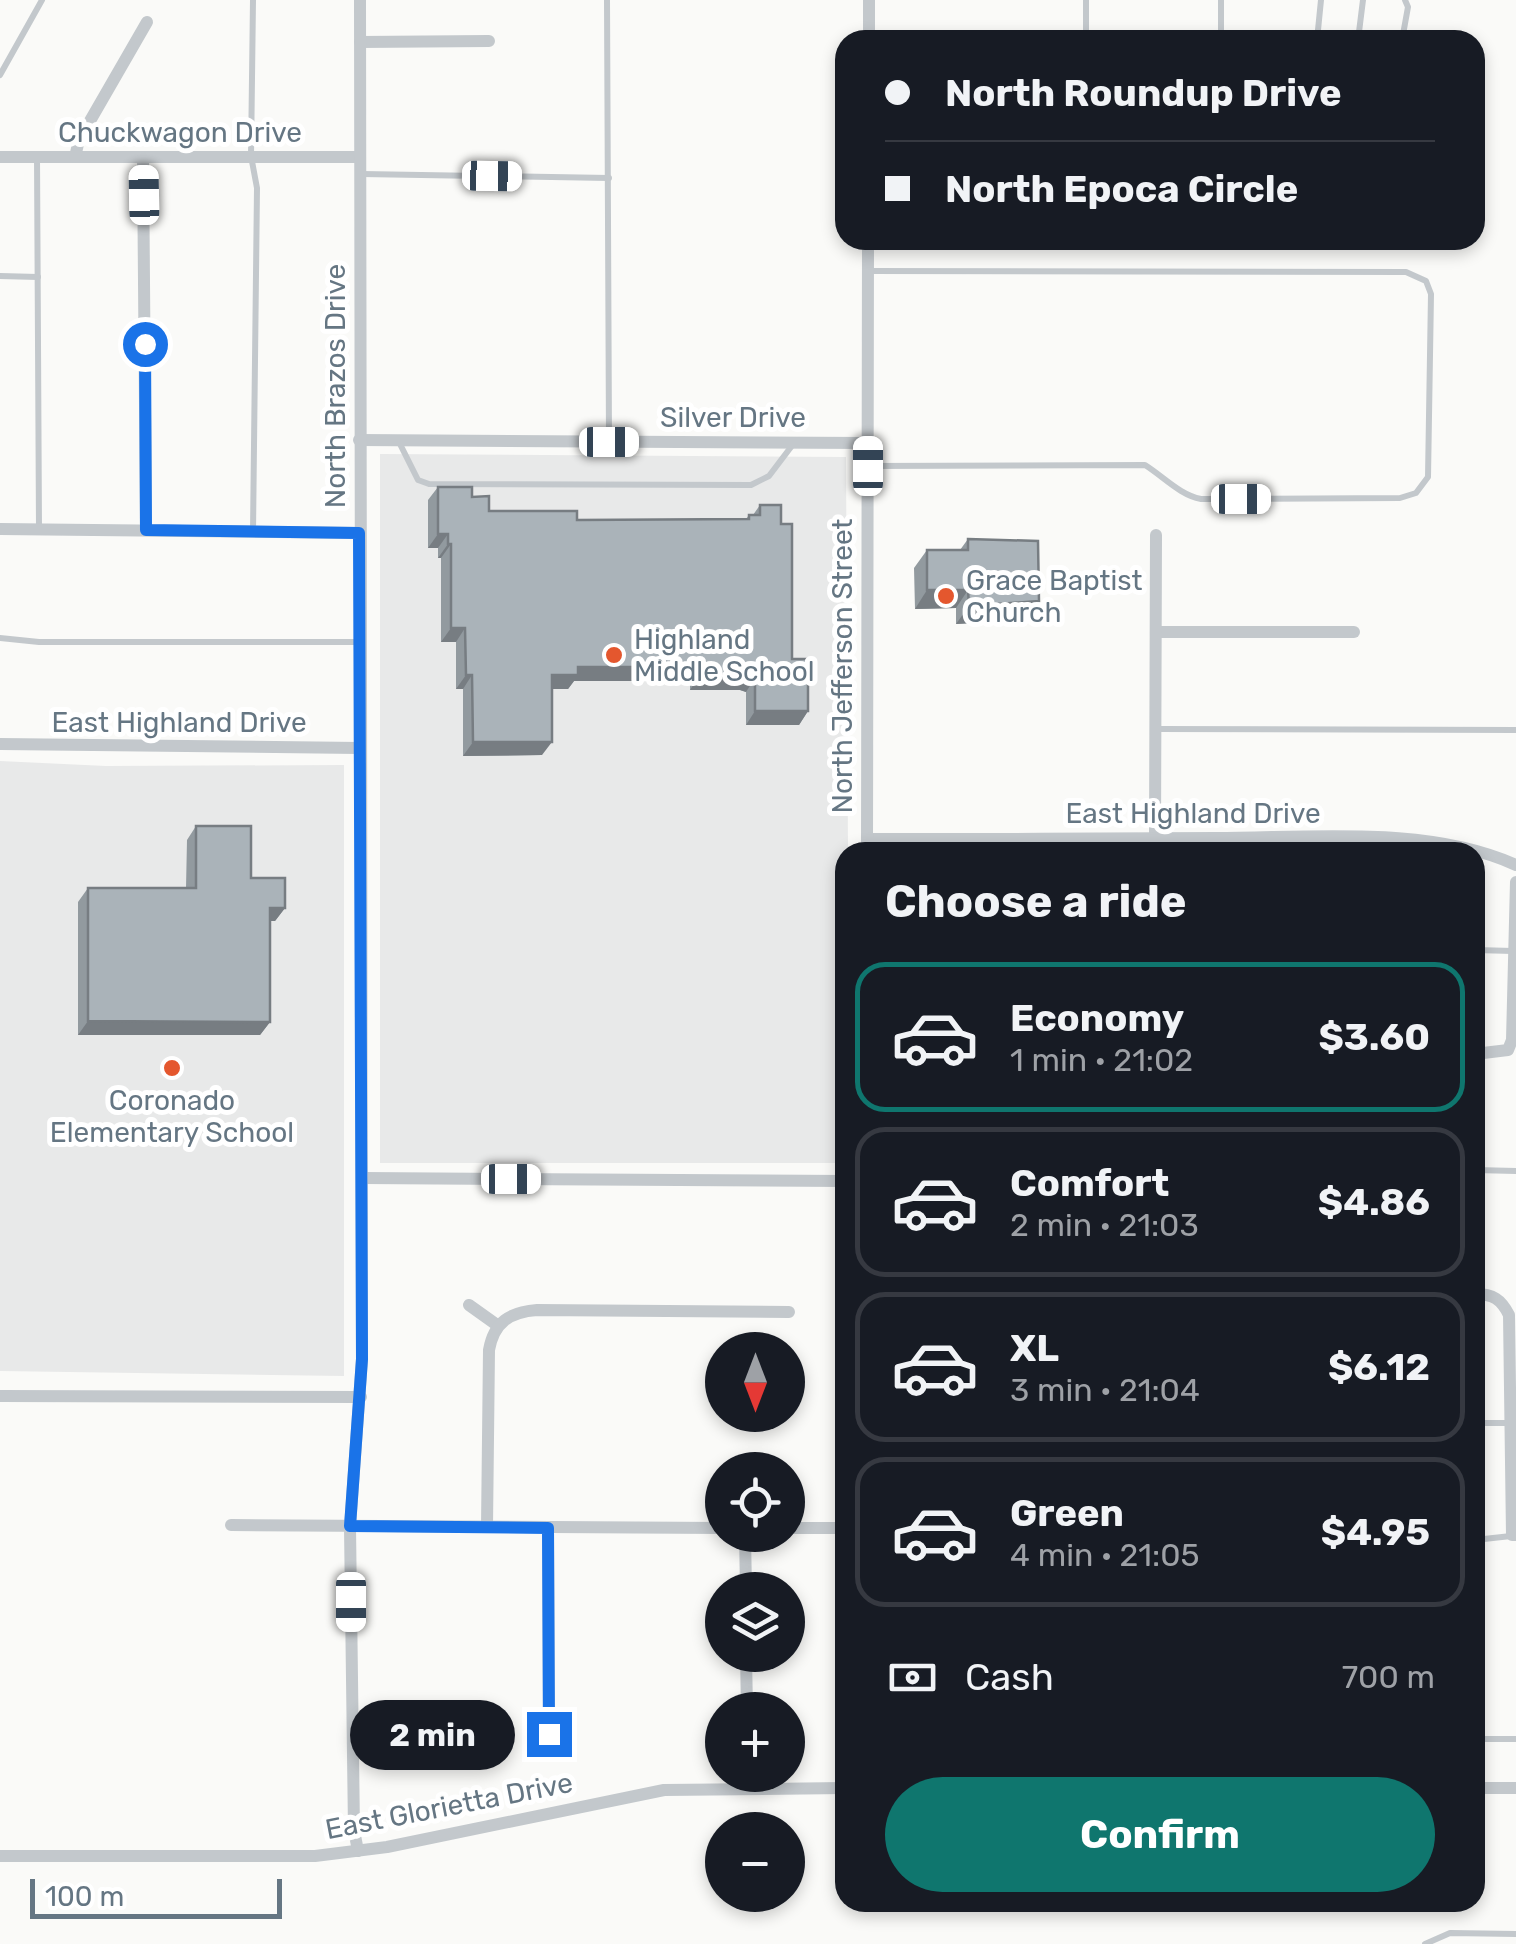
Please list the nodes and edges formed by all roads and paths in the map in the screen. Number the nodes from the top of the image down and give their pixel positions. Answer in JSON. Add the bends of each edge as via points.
{"nodes":[{"id":1,"x":42,"y":0,"type":"edge"},
{"id":2,"x":253,"y":0,"type":"edge"},
{"id":3,"x":360,"y":0,"type":"edge"},
{"id":4,"x":607,"y":0,"type":"edge"},
{"id":5,"x":869,"y":0,"type":"edge"},
{"id":6,"x":1086,"y":0,"type":"edge"},
{"id":7,"x":1221,"y":0,"type":"edge"},
{"id":8,"x":1321,"y":0,"type":"edge"},
{"id":9,"x":1363,"y":0,"type":"edge"},
{"id":10,"x":1405,"y":0,"type":"edge"},
{"id":11,"x":146,"y":22,"type":"dead end"},
{"id":12,"x":869,"y":30,"type":"edge"},
{"id":13,"x":1086,"y":30,"type":"edge"},
{"id":14,"x":1221,"y":30,"type":"edge"},
{"id":15,"x":1318,"y":30,"type":"edge"},
{"id":16,"x":1359,"y":30,"type":"edge"},
{"id":17,"x":1404,"y":30,"type":"edge"},
{"id":18,"x":489,"y":41,"type":"dead end"},
{"id":19,"x":360,"y":42,"type":"junction"},
{"id":20,"x":0,"y":75,"type":"edge"},
{"id":21,"x":251,"y":156,"type":"junction"},
{"id":22,"x":0,"y":157,"type":"edge"},
{"id":23,"x":37,"y":157,"type":"junction"},
{"id":24,"x":75,"y":157,"type":"junction"},
{"id":25,"x":360,"y":157,"type":"junction"},
{"id":26,"x":143,"y":158,"type":"junction"},
{"id":27,"x":361,"y":174,"type":"junction"},
{"id":28,"x":609,"y":178,"type":"junction"},
{"id":29,"x":868,"y":250,"type":"edge"},
{"id":30,"x":868,"y":271,"type":"junction"},
{"id":31,"x":0,"y":276,"type":"edge"},
{"id":32,"x":38,"y":276,"type":"junction"},
{"id":33,"x":359,"y":440,"type":"junction"},
{"id":34,"x":399,"y":440,"type":"junction"},
{"id":35,"x":609,"y":442,"type":"junction"},
{"id":36,"x":795,"y":442,"type":"junction"},
{"id":37,"x":868,"y":442,"type":"junction"},
{"id":38,"x":868,"y":466,"type":"junction"},
{"id":39,"x":0,"y":529,"type":"edge"},
{"id":40,"x":39,"y":530,"type":"junction"},
{"id":41,"x":146,"y":530,"type":"junction"},
{"id":42,"x":253,"y":532,"type":"junction"},
{"id":43,"x":359,"y":533,"type":"junction"},
{"id":44,"x":1156,"y":534,"type":"dead end"},
{"id":45,"x":1156,"y":632,"type":"junction"},
{"id":46,"x":1354,"y":632,"type":"dead end"},
{"id":47,"x":0,"y":638,"type":"edge"},
{"id":48,"x":359,"y":642,"type":"junction"},
{"id":49,"x":1156,"y":730,"type":"junction"},
{"id":50,"x":1516,"y":730,"type":"edge"},
{"id":51,"x":0,"y":744,"type":"edge"},
{"id":52,"x":358,"y":748,"type":"junction"},
{"id":53,"x":1155,"y":838,"type":"junction"},
{"id":54,"x":867,"y":842,"type":"edge"},
{"id":55,"x":1011,"y":842,"type":"edge"},
{"id":56,"x":1423,"y":842,"type":"edge"},
{"id":57,"x":1485,"y":852,"type":"edge"},
{"id":58,"x":1516,"y":865,"type":"edge"},
{"id":59,"x":1516,"y":882,"type":"edge"},
{"id":60,"x":1485,"y":950,"type":"edge"},
{"id":61,"x":1514,"y":950,"type":"edge"},
{"id":62,"x":1485,"y":1053,"type":"edge"},
{"id":63,"x":1485,"y":1170,"type":"edge"},
{"id":64,"x":1516,"y":1171,"type":"edge"},
{"id":65,"x":362,"y":1178,"type":"junction"},
{"id":66,"x":835,"y":1181,"type":"edge"},
{"id":67,"x":1485,"y":1294,"type":"edge"},
{"id":68,"x":469,"y":1305,"type":"dead end"},
{"id":69,"x":789,"y":1312,"type":"dead end"},
{"id":70,"x":498,"y":1325,"type":"junction"},
{"id":71,"x":0,"y":1396,"type":"edge"},
{"id":72,"x":361,"y":1397,"type":"junction"},
{"id":73,"x":1485,"y":1423,"type":"edge"},
{"id":74,"x":1510,"y":1423,"type":"junction"},
{"id":75,"x":230,"y":1526,"type":"dead end"},
{"id":76,"x":350,"y":1526,"type":"junction"},
{"id":77,"x":487,"y":1527,"type":"junction"},
{"id":78,"x":548,"y":1528,"type":"junction"},
{"id":79,"x":705,"y":1528,"type":"edge"},
{"id":80,"x":805,"y":1528,"type":"edge"},
{"id":81,"x":835,"y":1528,"type":"edge"},
{"id":82,"x":1514,"y":1536,"type":"edge"},
{"id":83,"x":1485,"y":1539,"type":"edge"},
{"id":84,"x":549,"y":1734,"type":"dead end"},
{"id":85,"x":1485,"y":1739,"type":"edge"},
{"id":86,"x":1516,"y":1739,"type":"edge"},
{"id":87,"x":835,"y":1788,"type":"edge"},
{"id":88,"x":1485,"y":1788,"type":"edge"},
{"id":89,"x":1516,"y":1788,"type":"edge"},
{"id":90,"x":358,"y":1851,"type":"junction"},
{"id":91,"x":0,"y":1856,"type":"edge"},
{"id":92,"x":1516,"y":1934,"type":"edge"},
{"id":93,"x":1425,"y":1944,"type":"edge"}],
"edges":[{"from":1,"to":20,"type":"lane"},
{"from":2,"to":21,"type":"lane"},
{"from":3,"to":19,"type":"street","name":"North Brazos Drive"},
{"from":4,"to":28,"type":"lane"},
{"from":5,"to":12,"type":"street"},
{"from":6,"to":13,"type":"lane"},
{"from":7,"to":14,"type":"lane"},
{"from":8,"to":15,"type":"lane"},
{"from":9,"to":16,"type":"lane"},
{"from":10,"to":17,"type":"lane"},
{"from":11,"to":24,"type":"street"},
{"from":18,"to":19,"type":"street"},
{"from":19,"to":25,"type":"street","name":"North Brazos Drive"},
{"from":21,"to":25,"type":"street","name":"Chuckwagon Drive"},
{"from":21,"to":26,"type":"street","name":"Chuckwagon Drive"},
{"from":21,"to":42,"type":"lane"},
{"from":22,"to":23,"type":"street","name":"Chuckwagon Drive"},
{"from":23,"to":24,"type":"street","name":"Chuckwagon Drive"},
{"from":23,"to":32,"type":"lane"},
{"from":24,"to":26,"type":"street","name":"Chuckwagon Drive"},
{"from":25,"to":27,"type":"street","name":"North Brazos Drive"},
{"from":26,"to":41,"type":"street"},
{"from":27,"to":28,"type":"lane"},
{"from":27,"to":33,"type":"street","name":"North Brazos Drive"},
{"from":28,"to":35,"type":"lane"},
{"from":29,"to":30,"type":"street","name":"North Jefferson Street"},
{"from":30,"to":37,"type":"street","name":"North Jefferson Street"},
{"from":30,"to":38,"type":"lane","via":[[1406,272],[1426,281],[1431,294],[1428,478],[1400,498],[1201,499],[1186,496],[1145,465]]},
{"from":31,"to":32,"type":"lane"},
{"from":32,"to":40,"type":"lane"},
{"from":33,"to":34,"type":"street","name":"Silver Drive"},
{"from":33,"to":43,"type":"street","name":"North Brazos Drive"},
{"from":34,"to":35,"type":"street","name":"Silver Drive"},
{"from":34,"to":36,"type":"lane","via":[[418,480],[429,484],[751,485],[768,476]]},
{"from":35,"to":36,"type":"street","name":"Silver Drive"},
{"from":36,"to":37,"type":"street","name":"Silver Drive"},
{"from":37,"to":38,"type":"street","name":"North Jefferson Street"},
{"from":38,"to":54,"type":"street","name":"North Jefferson Street"},
{"from":39,"to":40,"type":"street"},
{"from":40,"to":41,"type":"street"},
{"from":41,"to":42,"type":"street"},
{"from":42,"to":43,"type":"street"},
{"from":43,"to":48,"type":"street","name":"North Brazos Drive"},
{"from":44,"to":45,"type":"street"},
{"from":45,"to":46,"type":"street"},
{"from":45,"to":49,"type":"street"},
{"from":47,"to":48,"type":"lane"},
{"from":48,"to":52,"type":"street","name":"North Brazos Drive"},
{"from":49,"to":50,"type":"lane"},
{"from":49,"to":53,"type":"street"},
{"from":51,"to":52,"type":"street","name":"East Highland Drive"},
{"from":52,"to":65,"type":"street","name":"North Brazos Drive"},
{"from":53,"to":55,"type":"street","name":"East Highland Drive"},
{"from":53,"to":56,"type":"street","name":"East Highland Drive"},
{"from":57,"to":58,"type":"street","name":"East Highland Drive"},
{"from":59,"to":61,"type":"street"},
{"from":60,"to":61,"type":"lane"},
{"from":61,"to":62,"type":"street","via":[[1514,1030],[1508,1050]]},
{"from":63,"to":64,"type":"lane"},
{"from":65,"to":66,"type":"street"},
{"from":65,"to":72,"type":"street","name":"North Brazos Drive"},
{"from":67,"to":74,"type":"street","via":[[1502,1302],[1509,1315]]},
{"from":68,"to":70,"type":"street"},
{"from":69,"to":70,"type":"street","via":[[537,1310]]},
{"from":70,"to":77,"type":"street","via":[[489,1350]]},
{"from":71,"to":72,"type":"street"},
{"from":72,"to":76,"type":"street","name":"North Brazos Drive"},
{"from":73,"to":74,"type":"lane"},
{"from":74,"to":82,"type":"street"},
{"from":75,"to":76,"type":"street"},
{"from":76,"to":77,"type":"street"},
{"from":76,"to":90,"type":"street","name":"North Brazos Drive"},
{"from":77,"to":78,"type":"street"},
{"from":78,"to":79,"type":"street"},
{"from":78,"to":84,"type":"street"},
{"from":80,"to":81,"type":"street"},
{"from":82,"to":83,"type":"lane"},
{"from":85,"to":86,"type":"lane"},
{"from":87,"to":90,"type":"street","name":"East Glorietta Drive","via":[[664,1790]]},
{"from":88,"to":89,"type":"street"},
{"from":90,"to":91,"type":"street","name":"East Glorietta Drive"},
{"from":92,"to":93,"type":"lane","via":[[1450,1933]]}]}
